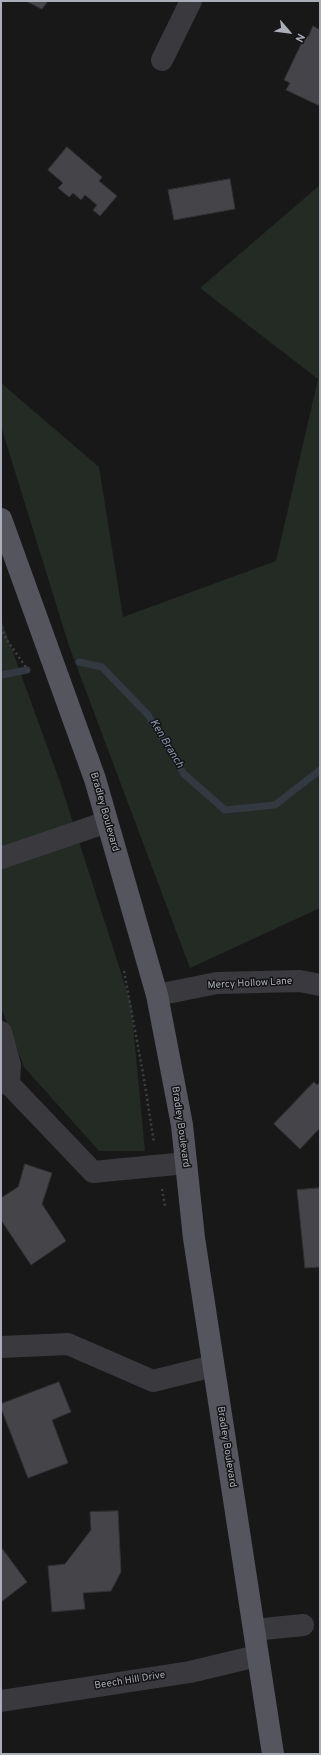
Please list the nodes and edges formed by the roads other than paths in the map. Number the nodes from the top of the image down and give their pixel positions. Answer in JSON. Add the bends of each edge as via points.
{"nodes":[{"id":1,"x":191,"y":1,"type":"edge"},
{"id":2,"x":162,"y":60,"type":"dead end"},
{"id":3,"x":1,"y":519,"type":"edge"},
{"id":4,"x":107,"y":822,"type":"junction"},
{"id":5,"x":1,"y":858,"type":"edge"},
{"id":6,"x":320,"y":985,"type":"edge"},
{"id":7,"x":157,"y":995,"type":"junction"},
{"id":8,"x":1,"y":1032,"type":"edge"},
{"id":9,"x":5,"y":1084,"type":"edge"},
{"id":10,"x":186,"y":1163,"type":"junction"},
{"id":11,"x":1,"y":1347,"type":"edge"},
{"id":12,"x":213,"y":1366,"type":"junction"},
{"id":13,"x":303,"y":1625,"type":"dead end"},
{"id":14,"x":254,"y":1630,"type":"junction"},
{"id":15,"x":258,"y":1656,"type":"junction"},
{"id":16,"x":1,"y":1701,"type":"edge"},
{"id":17,"x":273,"y":1754,"type":"edge"}],
"edges":[{"from":1,"to":2,"type":"street"},
{"from":3,"to":4,"type":"main road","name":"Bradley Boulevard","via":[[88,760]]},
{"from":4,"to":5,"type":"street"},
{"from":4,"to":7,"type":"main road","name":"Bradley Boulevard"},
{"from":6,"to":7,"type":"street","name":"Mercy Hollow Lane","via":[[300,981],[217,983]]},
{"from":7,"to":10,"type":"main road","name":"Bradley Boulevard","via":[[182,1125]]},
{"from":8,"to":9,"type":"street","via":[[10,1065]]},
{"from":9,"to":10,"type":"street","via":[[93,1172]]},
{"from":10,"to":12,"type":"main road","name":"Bradley Boulevard"},
{"from":11,"to":12,"type":"street","via":[[68,1344],[153,1381]]},
{"from":12,"to":14,"type":"main road","name":"Bradley Boulevard"},
{"from":13,"to":14,"type":"street"},
{"from":14,"to":15,"type":"main road","name":"Bradley Boulevard"},
{"from":15,"to":16,"type":"street","name":"Beech Hill Drive","via":[[190,1672]]},
{"from":15,"to":17,"type":"main road","name":"Bradley Boulevard"}]}
